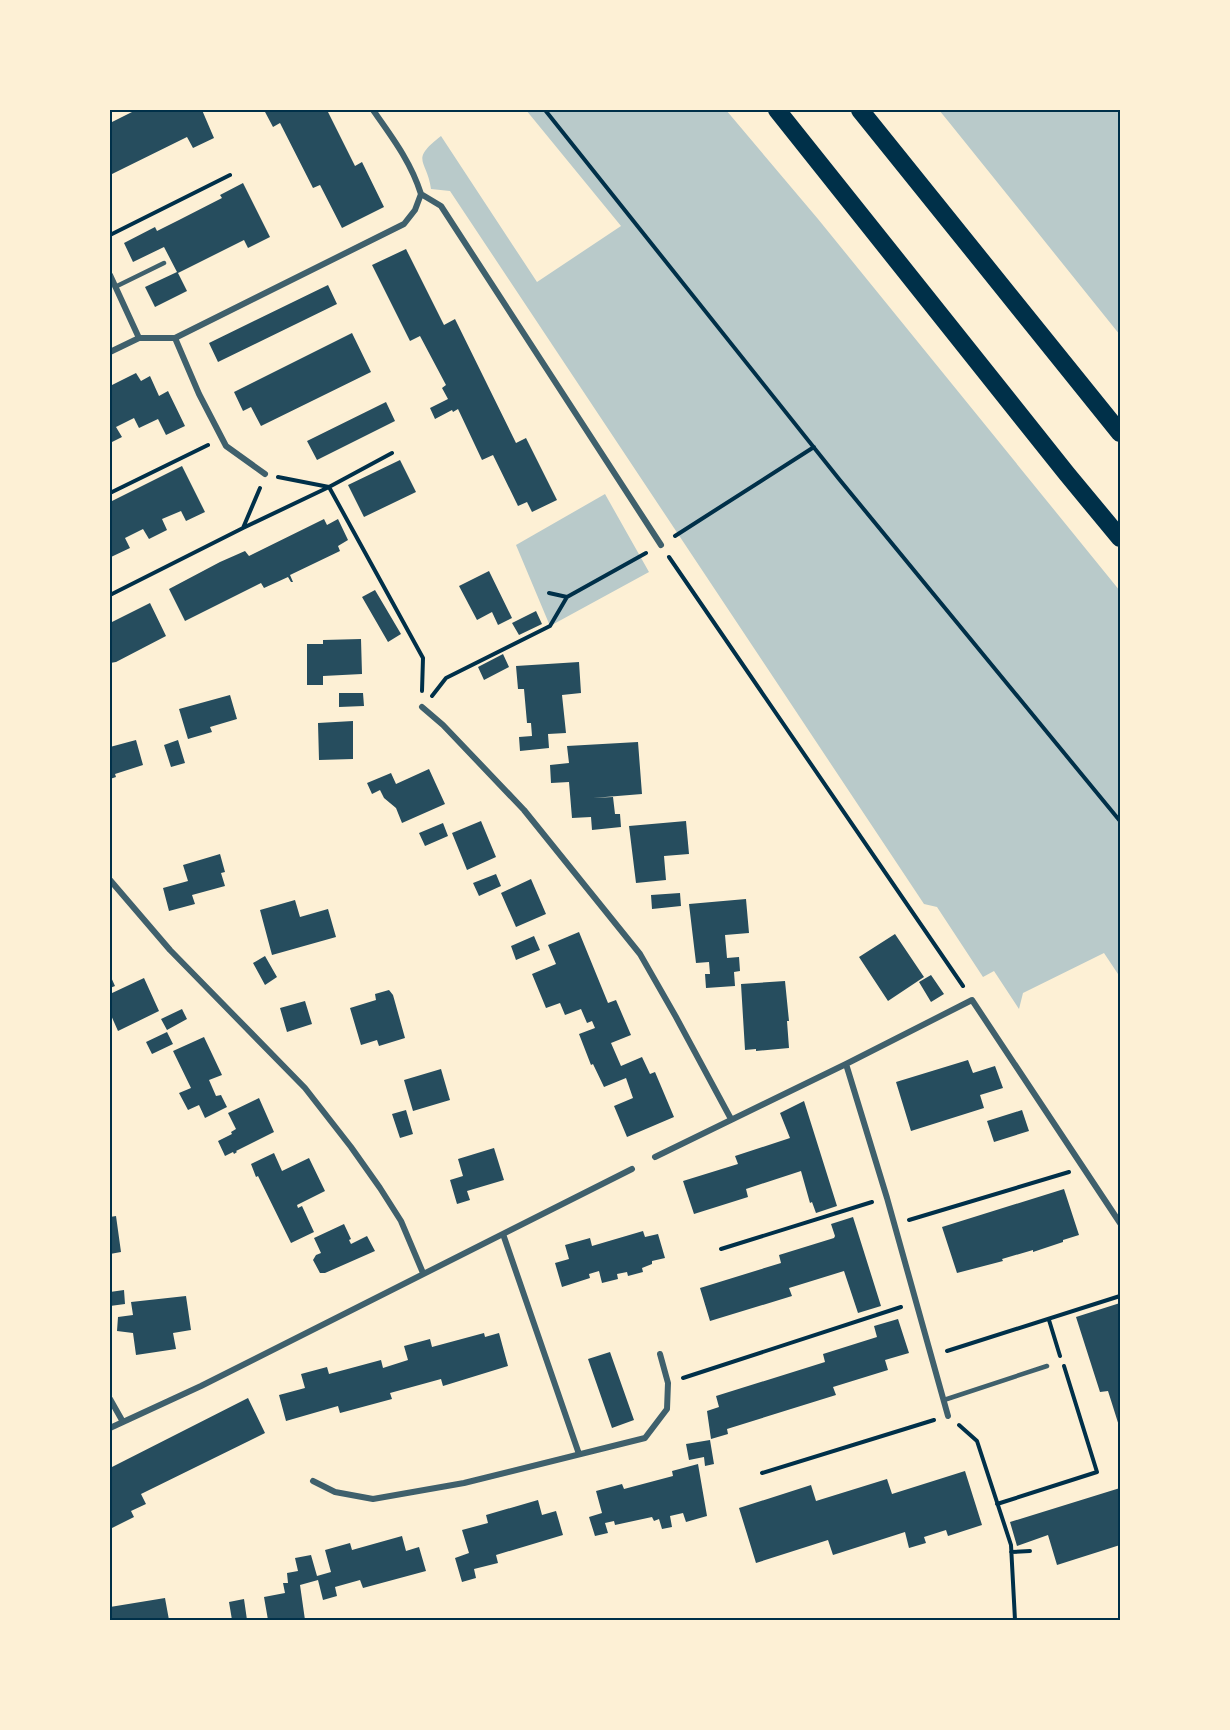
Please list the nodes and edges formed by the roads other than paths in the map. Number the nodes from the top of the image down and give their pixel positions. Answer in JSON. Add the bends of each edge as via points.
{"nodes":[{"id":1,"x":373,"y":110,"type":"edge"},
{"id":2,"x":777,"y":110,"type":"edge"},
{"id":3,"x":860,"y":110,"type":"edge"},
{"id":4,"x":421,"y":194,"type":"junction"},
{"id":5,"x":164,"y":262,"type":"dead end"},
{"id":6,"x":110,"y":275,"type":"edge"},
{"id":7,"x":115,"y":287,"type":"junction"},
{"id":8,"x":139,"y":338,"type":"junction"},
{"id":9,"x":175,"y":338,"type":"junction"},
{"id":10,"x":110,"y":352,"type":"edge"},
{"id":11,"x":1120,"y":433,"type":"edge"},
{"id":12,"x":265,"y":474,"type":"road end"},
{"id":13,"x":1120,"y":538,"type":"edge"},
{"id":14,"x":661,"y":545,"type":"road end"},
{"id":15,"x":422,"y":707,"type":"road end"},
{"id":16,"x":110,"y":880,"type":"edge"},
{"id":17,"x":846,"y":1064,"type":"junction"},
{"id":18,"x":731,"y":1119,"type":"junction"},
{"id":19,"x":655,"y":1157,"type":"dead end"},
{"id":20,"x":632,"y":1169,"type":"dead end"},
{"id":21,"x":1120,"y":1222,"type":"edge"},
{"id":22,"x":503,"y":1234,"type":"junction"},
{"id":23,"x":423,"y":1274,"type":"junction"},
{"id":24,"x":660,"y":1354,"type":"dead end"},
{"id":25,"x":1047,"y":1366,"type":"dead end"},
{"id":26,"x":110,"y":1399,"type":"edge"},
{"id":27,"x":944,"y":1400,"type":"junction"},
{"id":28,"x":948,"y":1416,"type":"road end"},
{"id":29,"x":123,"y":1422,"type":"junction"},
{"id":30,"x":110,"y":1428,"type":"edge"},
{"id":31,"x":579,"y":1454,"type":"junction"},
{"id":32,"x":313,"y":1481,"type":"dead end"}],
"edges":[{"from":1,"to":4,"type":"street","via":[[404,154]]},
{"from":2,"to":13,"type":"highway"},
{"from":3,"to":11,"type":"highway"},
{"from":4,"to":9,"type":"street","via":[[404,224]]},
{"from":4,"to":14,"type":"street","via":[[441,206]]},
{"from":5,"to":7,"type":"lane"},
{"from":6,"to":7,"type":"street"},
{"from":7,"to":8,"type":"street"},
{"from":8,"to":9,"type":"street"},
{"from":8,"to":10,"type":"street"},
{"from":9,"to":12,"type":"street","via":[[226,446]]},
{"from":15,"to":18,"type":"street","via":[[524,810],[640,954]]},
{"from":16,"to":23,"type":"street","via":[[170,950],[305,1088],[401,1221]]},
{"from":17,"to":18,"type":"street"},
{"from":17,"to":21,"type":"street","via":[[972,1000]]},
{"from":17,"to":27,"type":"street"},
{"from":18,"to":19,"type":"street"},
{"from":20,"to":22,"type":"street"},
{"from":22,"to":23,"type":"street"},
{"from":22,"to":31,"type":"street"},
{"from":23,"to":29,"type":"street"},
{"from":24,"to":31,"type":"street","via":[[668,1383],[667,1409],[645,1438]]},
{"from":25,"to":27,"type":"lane"},
{"from":26,"to":29,"type":"street"},
{"from":27,"to":28,"type":"street"},
{"from":29,"to":30,"type":"street"},
{"from":31,"to":32,"type":"street","via":[[464,1483],[373,1499],[335,1492]]}]}
